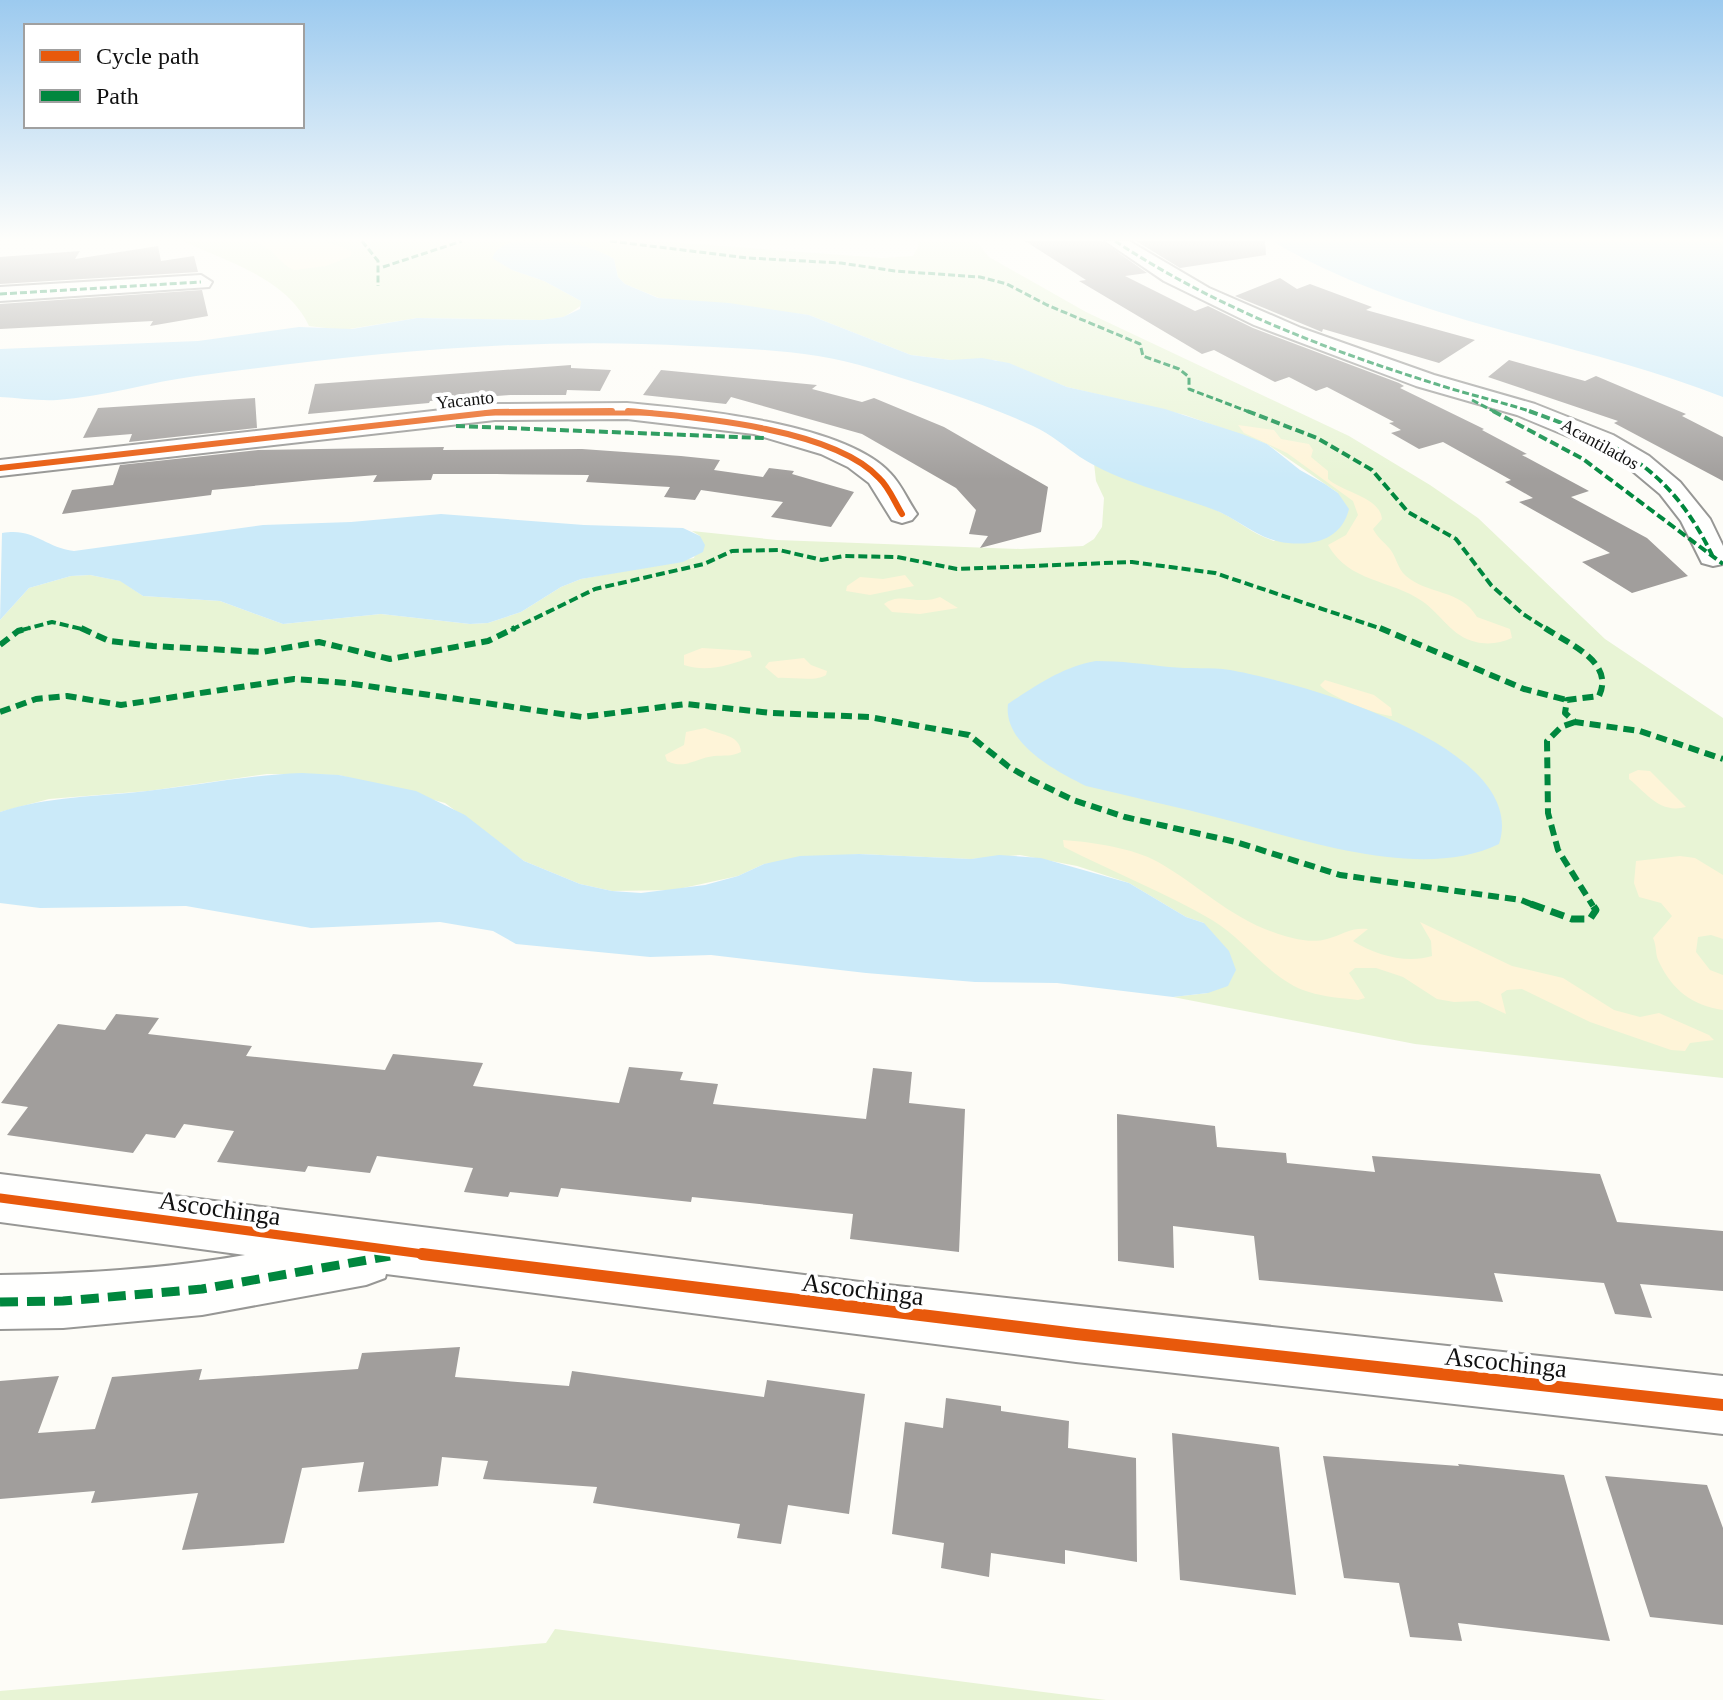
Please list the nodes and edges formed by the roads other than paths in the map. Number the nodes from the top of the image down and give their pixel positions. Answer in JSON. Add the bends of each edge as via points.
{"nodes":[{"id":1,"x":1264,"y":320,"type":"edge"},
{"id":2,"x":1447,"y":388,"type":"junction"},
{"id":3,"x":1620,"y":452,"type":"junction"},
{"id":4,"x":1583,"y":459,"type":"junction"},
{"id":5,"x":0,"y":468,"type":"edge"},
{"id":6,"x":902,"y":514,"type":"dead end"},
{"id":7,"x":1718,"y":560,"type":"edge"},
{"id":8,"x":0,"y":1198,"type":"edge"},
{"id":9,"x":405,"y":1253,"type":"junction"},
{"id":10,"x":0,"y":1302,"type":"edge"},
{"id":11,"x":1723,"y":1405,"type":"edge"}],
"edges":[{"from":1,"to":2,"type":"street","name":"Acantilados"},
{"from":2,"to":3,"type":"street","name":"Acantilados","via":[[1546,415]]},
{"from":2,"to":4,"type":"street","name":"Acantilados"},
{"from":3,"to":4,"type":"street"},
{"from":3,"to":7,"type":"street","name":"Acantilados","via":[[1681,500]]},
{"from":4,"to":7,"type":"street","name":"Acantilados"},
{"from":5,"to":6,"type":"street","name":"Yacanto","via":[[381,426],[622,421],[800,440],[845,454],[880,478]]},
{"from":8,"to":9,"type":"street","name":"Ascochinga"},
{"from":9,"to":10,"type":"street","name":"Ascochinga","via":[[202,1289]]},
{"from":9,"to":11,"type":"street","name":"Ascochinga","via":[[1262,1358]]}]}
